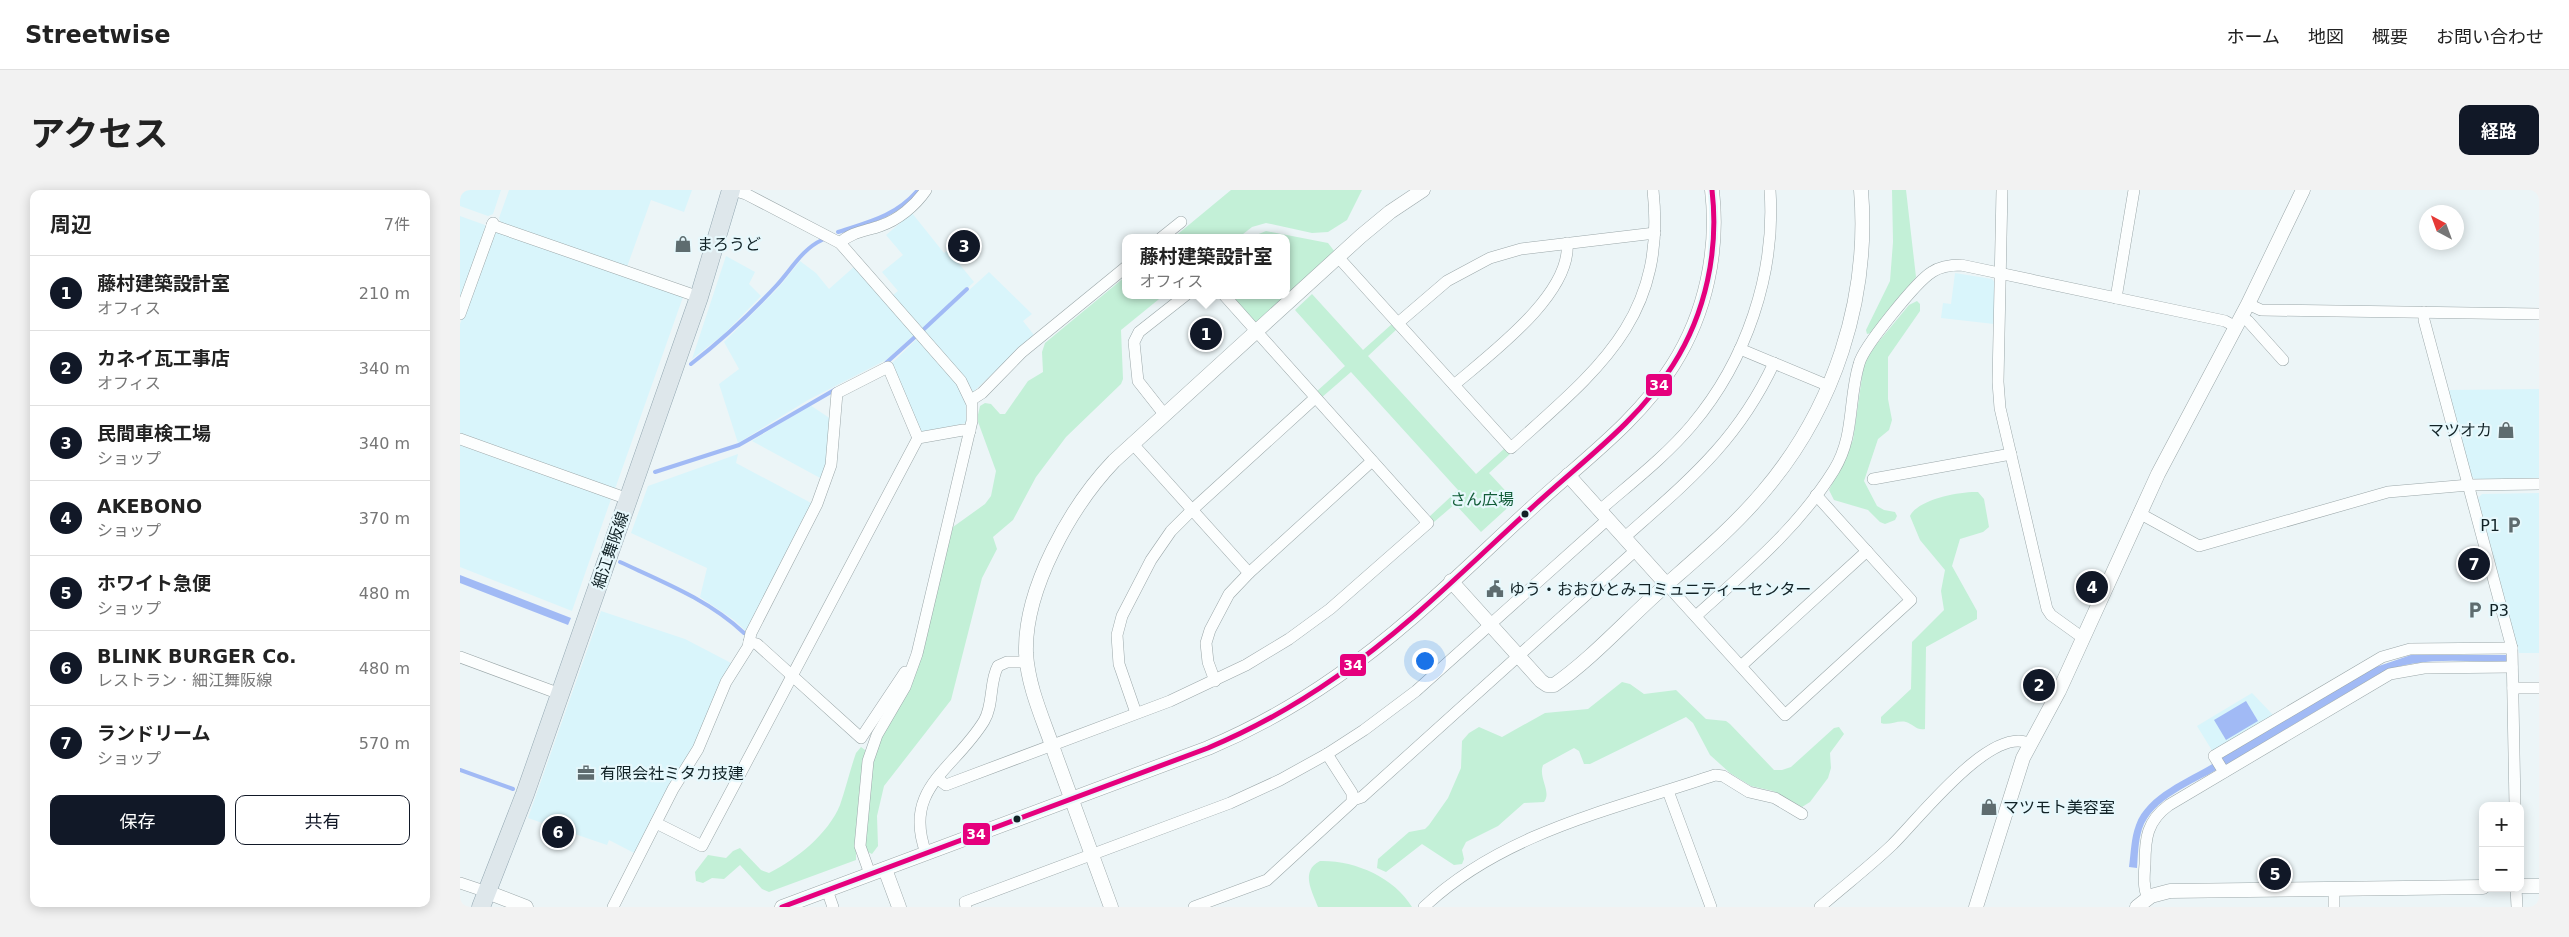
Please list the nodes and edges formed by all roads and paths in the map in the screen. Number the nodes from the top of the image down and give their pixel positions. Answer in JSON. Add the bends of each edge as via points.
{"nodes":[{"id":1,"x":732,"y":190,"type":"edge"},
{"id":2,"x":926,"y":190,"type":"edge"},
{"id":3,"x":1423,"y":190,"type":"edge"},
{"id":4,"x":1653,"y":190,"type":"edge"},
{"id":5,"x":1712,"y":190,"type":"edge"},
{"id":6,"x":1770,"y":190,"type":"edge"},
{"id":7,"x":1861,"y":190,"type":"edge"},
{"id":8,"x":2002,"y":190,"type":"edge"},
{"id":9,"x":2134,"y":190,"type":"edge"},
{"id":10,"x":2303,"y":190,"type":"edge"},
{"id":11,"x":1180,"y":222,"type":"dead end"},
{"id":12,"x":1655,"y":233,"type":"junction"},
{"id":13,"x":1166,"y":234,"type":"edge"},
{"id":14,"x":840,"y":243,"type":"junction"},
{"id":15,"x":1567,"y":243,"type":"junction"},
{"id":16,"x":1338,"y":257,"type":"junction"},
{"id":17,"x":1122,"y":270,"type":"edge"},
{"id":18,"x":2000,"y":273,"type":"junction"},
{"id":19,"x":699,"y":297,"type":"junction"},
{"id":20,"x":2116,"y":298,"type":"junction"},
{"id":21,"x":1181,"y":299,"type":"edge"},
{"id":22,"x":1227,"y":299,"type":"edge"},
{"id":23,"x":2248,"y":304,"type":"junction"},
{"id":24,"x":2424,"y":312,"type":"junction"},
{"id":25,"x":460,"y":314,"type":"edge"},
{"id":26,"x":2539,"y":314,"type":"edge"},
{"id":27,"x":2239,"y":322,"type":"junction"},
{"id":28,"x":1398,"y":323,"type":"junction"},
{"id":29,"x":1255,"y":332,"type":"junction"},
{"id":30,"x":1740,"y":349,"type":"junction"},
{"id":31,"x":2283,"y":360,"type":"dead end"},
{"id":32,"x":1774,"y":363,"type":"junction"},
{"id":33,"x":1454,"y":385,"type":"junction"},
{"id":34,"x":1829,"y":386,"type":"junction"},
{"id":35,"x":1315,"y":398,"type":"junction"},
{"id":36,"x":971,"y":400,"type":"junction"},
{"id":37,"x":1164,"y":414,"type":"junction"},
{"id":38,"x":970,"y":431,"type":"junction"},
{"id":39,"x":918,"y":438,"type":"junction"},
{"id":40,"x":460,"y":439,"type":"edge"},
{"id":41,"x":1132,"y":443,"type":"junction"},
{"id":42,"x":2011,"y":454,"type":"junction"},
{"id":43,"x":1372,"y":461,"type":"junction"},
{"id":44,"x":1568,"y":475,"type":"junction"},
{"id":45,"x":1873,"y":479,"type":"dead end"},
{"id":46,"x":2539,"y":484,"type":"edge"},
{"id":47,"x":2469,"y":485,"type":"junction"},
{"id":48,"x":1816,"y":495,"type":"junction"},
{"id":49,"x":628,"y":499,"type":"junction"},
{"id":50,"x":1192,"y":510,"type":"junction"},
{"id":51,"x":2139,"y":513,"type":"junction"},
{"id":52,"x":1604,"y":515,"type":"junction"},
{"id":53,"x":1625,"y":538,"type":"junction"},
{"id":54,"x":1636,"y":550,"type":"junction"},
{"id":55,"x":1867,"y":551,"type":"junction"},
{"id":56,"x":1249,"y":573,"type":"junction"},
{"id":57,"x":1451,"y":581,"type":"junction"},
{"id":58,"x":1667,"y":585,"type":"junction"},
{"id":59,"x":1696,"y":616,"type":"junction"},
{"id":60,"x":1491,"y":624,"type":"junction"},
{"id":61,"x":2083,"y":638,"type":"junction"},
{"id":62,"x":749,"y":642,"type":"junction"},
{"id":63,"x":2512,"y":648,"type":"junction"},
{"id":64,"x":1519,"y":656,"type":"junction"},
{"id":65,"x":460,"y":657,"type":"edge"},
{"id":66,"x":1027,"y":662,"type":"junction"},
{"id":67,"x":1740,"y":666,"type":"junction"},
{"id":68,"x":2512,"y":667,"type":"junction"},
{"id":69,"x":910,"y":674,"type":"junction"},
{"id":70,"x":792,"y":676,"type":"junction"},
{"id":71,"x":1215,"y":681,"type":"junction"},
{"id":72,"x":2513,"y":688,"type":"junction"},
{"id":73,"x":2539,"y":688,"type":"edge"},
{"id":74,"x":560,"y":694,"type":"junction"},
{"id":75,"x":1136,"y":713,"type":"junction"},
{"id":76,"x":2030,"y":744,"type":"junction"},
{"id":77,"x":1052,"y":745,"type":"junction"},
{"id":78,"x":1328,"y":754,"type":"junction"},
{"id":79,"x":2224,"y":772,"type":"junction"},
{"id":80,"x":938,"y":779,"type":"junction"},
{"id":81,"x":1668,"y":791,"type":"junction"},
{"id":82,"x":1072,"y":800,"type":"junction"},
{"id":83,"x":1353,"y":800,"type":"junction"},
{"id":84,"x":2515,"y":802,"type":"edge"},
{"id":85,"x":1802,"y":814,"type":"dead end"},
{"id":86,"x":656,"y":823,"type":"junction"},
{"id":87,"x":926,"y":854,"type":"junction"},
{"id":88,"x":1092,"y":855,"type":"junction"},
{"id":89,"x":885,"y":869,"type":"junction"},
{"id":90,"x":870,"y":874,"type":"junction"},
{"id":91,"x":460,"y":883,"type":"edge"},
{"id":92,"x":2479,"y":886,"type":"edge"},
{"id":93,"x":2524,"y":886,"type":"edge"},
{"id":94,"x":2539,"y":886,"type":"edge"},
{"id":95,"x":2334,"y":889,"type":"junction"},
{"id":96,"x":827,"y":890,"type":"junction"},
{"id":97,"x":2516,"y":892,"type":"edge"},
{"id":98,"x":484,"y":900,"type":"edge"},
{"id":99,"x":2142,"y":903,"type":"edge"},
{"id":100,"x":526,"y":907,"type":"edge"},
{"id":101,"x":613,"y":907,"type":"edge"},
{"id":102,"x":782,"y":907,"type":"edge"},
{"id":103,"x":833,"y":907,"type":"edge"},
{"id":104,"x":899,"y":907,"type":"edge"},
{"id":105,"x":966,"y":907,"type":"edge"},
{"id":106,"x":1111,"y":907,"type":"edge"},
{"id":107,"x":1194,"y":907,"type":"edge"},
{"id":108,"x":1424,"y":907,"type":"edge"},
{"id":109,"x":1711,"y":907,"type":"edge"},
{"id":110,"x":1820,"y":907,"type":"edge"},
{"id":111,"x":1976,"y":907,"type":"edge"},
{"id":112,"x":2334,"y":907,"type":"edge"},
{"id":113,"x":2517,"y":907,"type":"edge"}],
"edges":[{"from":1,"to":14,"type":"street","via":[[746,194]]},
{"from":1,"to":19,"type":"main road","name":"細江舞阪線"},
{"from":2,"to":14,"type":"street","via":[[899,216],[848,236]]},
{"from":3,"to":16,"type":"street","via":[[1390,212]]},
{"from":4,"to":12,"type":"street"},
{"from":5,"to":44,"type":"street","via":[[1714,229],[1710,271],[1702,303],[1682,349],[1644,404]]},
{"from":6,"to":30,"type":"street","via":[[1766,264],[1753,316]]},
{"from":7,"to":34,"type":"street","via":[[1860,277],[1848,331]]},
{"from":8,"to":18,"type":"street"},
{"from":9,"to":20,"type":"street"},
{"from":10,"to":23,"type":"street"},
{"from":11,"to":13,"type":"street"},
{"from":12,"to":15,"type":"street"},
{"from":12,"to":33,"type":"street","via":[[1646,286],[1620,339],[1591,375],[1511,448]]},
{"from":14,"to":36,"type":"street","via":[[961,381]]},
{"from":15,"to":28,"type":"street","via":[[1505,253],[1474,264],[1446,281]]},
{"from":15,"to":33,"type":"street","via":[[1567,255],[1560,274],[1539,308]]},
{"from":16,"to":28,"type":"street"},
{"from":16,"to":29,"type":"street"},
{"from":17,"to":36,"type":"street","via":[[1022,352]]},
{"from":18,"to":20,"type":"street"},
{"from":18,"to":42,"type":"street","via":[[1998,395]]},
{"from":18,"to":48,"type":"street","via":[[1961,265],[1939,268],[1922,281],[1870,342],[1856,372],[1848,439],[1835,468]]},
{"from":19,"to":25,"type":"street","via":[[493,224]]},
{"from":19,"to":49,"type":"main road","name":"細江舞阪線"},
{"from":20,"to":27,"type":"street"},
{"from":21,"to":37,"type":"street","via":[[1139,332],[1134,342],[1138,381]]},
{"from":22,"to":29,"type":"street"},
{"from":23,"to":24,"type":"street","via":[[2261,310]]},
{"from":23,"to":27,"type":"street"},
{"from":24,"to":26,"type":"street"},
{"from":24,"to":47,"type":"street"},
{"from":27,"to":31,"type":"street","via":[[2248,320]]},
{"from":27,"to":51,"type":"street"},
{"from":28,"to":33,"type":"street"},
{"from":29,"to":35,"type":"street"},
{"from":29,"to":37,"type":"street"},
{"from":30,"to":32,"type":"street"},
{"from":30,"to":52,"type":"street","via":[[1713,398],[1690,427]]},
{"from":32,"to":34,"type":"street"},
{"from":32,"to":53,"type":"street","via":[[1747,412],[1718,451]]},
{"from":34,"to":58,"type":"street","via":[[1797,446],[1763,492],[1731,527]]},
{"from":35,"to":43,"type":"street"},
{"from":35,"to":50,"type":"street"},
{"from":36,"to":38,"type":"street"},
{"from":37,"to":41,"type":"street"},
{"from":38,"to":39,"type":"street"},
{"from":38,"to":69,"type":"street"},
{"from":39,"to":62,"type":"street","via":[[888,367],[837,393],[831,465],[817,504]]},
{"from":39,"to":70,"type":"street"},
{"from":40,"to":49,"type":"street"},
{"from":41,"to":50,"type":"street"},
{"from":41,"to":66,"type":"street","via":[[1080,504],[1039,582],[1028,617]]},
{"from":42,"to":45,"type":"street"},
{"from":42,"to":61,"type":"street","via":[[2047,609]]},
{"from":43,"to":56,"type":"street"},
{"from":43,"to":71,"type":"street","via":[[1428,523],[1316,620],[1260,657]]},
{"from":44,"to":52,"type":"street"},
{"from":44,"to":57,"type":"street"},
{"from":46,"to":47,"type":"street"},
{"from":47,"to":51,"type":"street","via":[[2388,492],[2199,546]]},
{"from":47,"to":63,"type":"street"},
{"from":48,"to":55,"type":"street"},
{"from":48,"to":59,"type":"street","via":[[1774,545]]},
{"from":49,"to":74,"type":"main road","name":"細江舞阪線"},
{"from":50,"to":56,"type":"street"},
{"from":50,"to":75,"type":"street","via":[[1157,550],[1118,625],[1117,655]]},
{"from":51,"to":61,"type":"street"},
{"from":52,"to":53,"type":"street"},
{"from":52,"to":60,"type":"street"},
{"from":53,"to":54,"type":"street"},
{"from":54,"to":58,"type":"street"},
{"from":54,"to":64,"type":"street"},
{"from":55,"to":67,"type":"street"},
{"from":55,"to":67,"type":"street","via":[[1912,600],[1785,715]]},
{"from":56,"to":71,"type":"street","via":[[1230,594],[1208,634],[1206,652]]},
{"from":57,"to":60,"type":"street"},
{"from":57,"to":82,"type":"street","via":[[1351,666],[1274,716],[1208,748]]},
{"from":58,"to":59,"type":"street"},
{"from":58,"to":64,"type":"street","via":[[1554,685],[1542,681]]},
{"from":59,"to":67,"type":"street"},
{"from":60,"to":64,"type":"street"},
{"from":60,"to":78,"type":"street","via":[[1399,704]]},
{"from":61,"to":76,"type":"street"},
{"from":62,"to":70,"type":"street","via":[[757,644]]},
{"from":62,"to":86,"type":"street","via":[[726,682],[698,749]]},
{"from":63,"to":68,"type":"street"},
{"from":63,"to":79,"type":"street","via":[[2410,649],[2382,657],[2214,756]]},
{"from":64,"to":83,"type":"street","via":[[1362,797]]},
{"from":65,"to":74,"type":"street"},
{"from":66,"to":77,"type":"street","via":[[1032,690]]},
{"from":66,"to":80,"type":"street","via":[[1007,662],[998,666],[984,721]]},
{"from":68,"to":72,"type":"street"},
{"from":68,"to":79,"type":"street","via":[[2424,668],[2390,674]]},
{"from":69,"to":70,"type":"street","via":[[905,672],[860,738]]},
{"from":69,"to":90,"type":"street","via":[[877,735],[868,761],[860,846]]},
{"from":70,"to":86,"type":"street","via":[[702,846]]},
{"from":71,"to":75,"type":"street"},
{"from":72,"to":73,"type":"street"},
{"from":72,"to":84,"type":"street"},
{"from":74,"to":98,"type":"main road","name":"細江舞阪線"},
{"from":75,"to":77,"type":"street"},
{"from":76,"to":110,"type":"street","via":[[2024,740],[2013,740],[1980,758],[1946,787],[1891,846]]},
{"from":76,"to":111,"type":"street"},
{"from":77,"to":80,"type":"street","via":[[946,785]]},
{"from":77,"to":82,"type":"street"},
{"from":78,"to":83,"type":"street"},
{"from":78,"to":88,"type":"street","via":[[1230,803]]},
{"from":79,"to":99,"type":"street","via":[[2169,805],[2153,820],[2145,840]]},
{"from":80,"to":87,"type":"street","via":[[924,798],[920,812],[921,839]]},
{"from":81,"to":85,"type":"street","via":[[1720,774],[1749,792],[1775,798]]},
{"from":81,"to":108,"type":"street","via":[[1539,834],[1497,853]]},
{"from":81,"to":109,"type":"street"},
{"from":82,"to":87,"type":"street"},
{"from":82,"to":88,"type":"street"},
{"from":83,"to":107,"type":"street","via":[[1267,880]]},
{"from":86,"to":101,"type":"street"},
{"from":87,"to":89,"type":"street"},
{"from":88,"to":105,"type":"street","via":[[965,902]]},
{"from":88,"to":106,"type":"street"},
{"from":89,"to":90,"type":"street"},
{"from":89,"to":104,"type":"street"},
{"from":90,"to":96,"type":"street"},
{"from":91,"to":98,"type":"street"},
{"from":92,"to":95,"type":"street"},
{"from":93,"to":94,"type":"street"},
{"from":95,"to":99,"type":"street","via":[[2170,891]]},
{"from":95,"to":112,"type":"street"},
{"from":96,"to":102,"type":"street"},
{"from":96,"to":103,"type":"street"},
{"from":97,"to":113,"type":"street"},
{"from":98,"to":100,"type":"street"}]}
